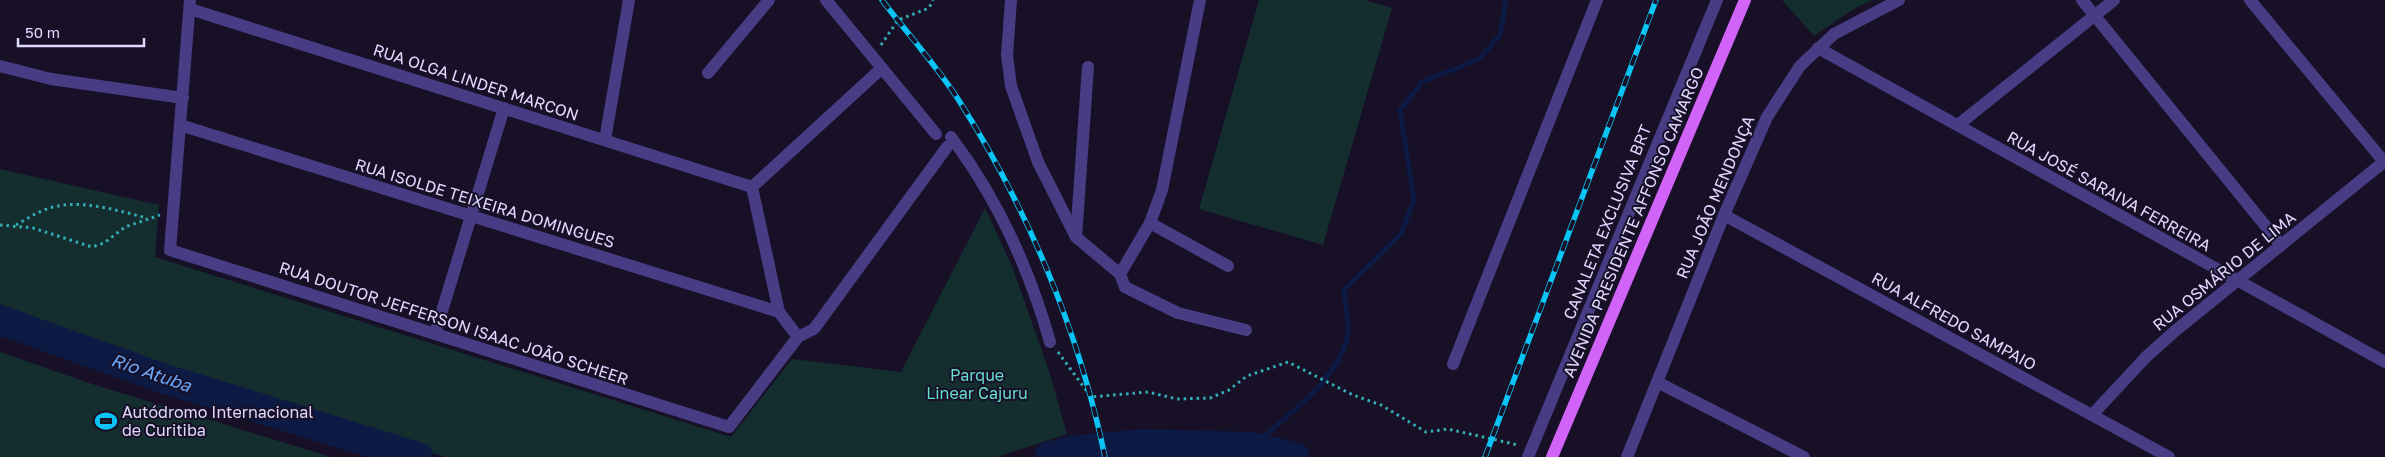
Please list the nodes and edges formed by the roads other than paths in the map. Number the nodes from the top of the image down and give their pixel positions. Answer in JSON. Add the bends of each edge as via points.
{"nodes":[{"id":1,"x":629,"y":0,"type":"edge"},
{"id":2,"x":769,"y":0,"type":"edge"},
{"id":3,"x":826,"y":0,"type":"edge"},
{"id":4,"x":1011,"y":0,"type":"edge"},
{"id":5,"x":1200,"y":0,"type":"edge"},
{"id":6,"x":1598,"y":0,"type":"edge"},
{"id":7,"x":1717,"y":0,"type":"edge"},
{"id":8,"x":1745,"y":0,"type":"edge"},
{"id":9,"x":1898,"y":0,"type":"edge"},
{"id":10,"x":2082,"y":0,"type":"edge"},
{"id":11,"x":2114,"y":0,"type":"edge"},
{"id":12,"x":2250,"y":0,"type":"edge"},
{"id":13,"x":190,"y":4,"type":"edge"},
{"id":14,"x":2095,"y":15,"type":"junction"},
{"id":15,"x":1818,"y":48,"type":"junction"},
{"id":16,"x":0,"y":66,"type":"edge"},
{"id":17,"x":1088,"y":67,"type":"dead end"},
{"id":18,"x":882,"y":68,"type":"junction"},
{"id":19,"x":708,"y":73,"type":"dead end"},
{"id":20,"x":183,"y":98,"type":"junction"},
{"id":21,"x":504,"y":108,"type":"junction"},
{"id":22,"x":180,"y":125,"type":"junction"},
{"id":23,"x":1958,"y":125,"type":"junction"},
{"id":24,"x":605,"y":140,"type":"junction"},
{"id":25,"x":949,"y":142,"type":"junction"},
{"id":26,"x":2385,"y":162,"type":"edge"},
{"id":27,"x":752,"y":187,"type":"junction"},
{"id":28,"x":1724,"y":215,"type":"junction"},
{"id":29,"x":471,"y":216,"type":"junction"},
{"id":30,"x":1150,"y":223,"type":"junction"},
{"id":31,"x":1076,"y":236,"type":"junction"},
{"id":32,"x":2281,"y":245,"type":"junction"},
{"id":33,"x":1228,"y":266,"type":"dead end"},
{"id":34,"x":1120,"y":274,"type":"junction"},
{"id":35,"x":2238,"y":280,"type":"junction"},
{"id":36,"x":779,"y":312,"type":"junction"},
{"id":37,"x":1246,"y":330,"type":"dead end"},
{"id":38,"x":435,"y":334,"type":"junction"},
{"id":39,"x":798,"y":337,"type":"junction"},
{"id":40,"x":1050,"y":342,"type":"road end"},
{"id":41,"x":2385,"y":362,"type":"edge"},
{"id":42,"x":1454,"y":364,"type":"dead end"},
{"id":43,"x":1657,"y":382,"type":"junction"},
{"id":44,"x":2092,"y":415,"type":"junction"},
{"id":45,"x":1530,"y":453,"type":"edge"},
{"id":46,"x":1552,"y":457,"type":"edge"},
{"id":47,"x":1627,"y":457,"type":"edge"},
{"id":48,"x":1804,"y":457,"type":"edge"},
{"id":49,"x":2169,"y":457,"type":"edge"}],
"edges":[{"from":1,"to":24,"type":"street"},
{"from":2,"to":19,"type":"street"},
{"from":3,"to":18,"type":"street"},
{"from":4,"to":31,"type":"street","via":[[1007,55],[1011,86],[1038,162]]},
{"from":5,"to":30,"type":"street","via":[[1162,190]]},
{"from":6,"to":42,"type":"street"},
{"from":7,"to":45,"type":"street","name":"CANALETA EXCLUSIVA BRT"},
{"from":8,"to":46,"type":"main road","name":"AVENIDA PRESIDENTE AFFONSO CAMARGO"},
{"from":9,"to":15,"type":"street","name":"RUA JOÃO MENDONÇA","via":[[1848,25]]},
{"from":10,"to":14,"type":"street"},
{"from":11,"to":14,"type":"street"},
{"from":12,"to":26,"type":"street"},
{"from":13,"to":20,"type":"street"},
{"from":13,"to":21,"type":"street","name":"RUA OLGA LINDER MARCON"},
{"from":14,"to":23,"type":"street"},
{"from":14,"to":32,"type":"street"},
{"from":15,"to":23,"type":"street","name":"RUA JOSÉ SARAIVA FERREIRA"},
{"from":15,"to":28,"type":"street","name":"RUA JOÃO MENDONÇA","via":[[1800,66],[1767,117]]},
{"from":16,"to":20,"type":"street","via":[[51,78]]},
{"from":17,"to":31,"type":"street"},
{"from":18,"to":25,"type":"street","via":[[936,134],[943,130],[948,132]]},
{"from":18,"to":27,"type":"street"},
{"from":20,"to":22,"type":"street"},
{"from":21,"to":24,"type":"street","name":"RUA OLGA LINDER MARCON"},
{"from":21,"to":29,"type":"street"},
{"from":22,"to":29,"type":"street","name":"RUA ISOLDE TEIXEIRA DOMINGUES"},
{"from":22,"to":38,"type":"street","name":"RUA DOUTOR JEFFERSON ISAAC JOÃO SCHEER","via":[[170,250]]},
{"from":23,"to":35,"type":"street","name":"RUA JOSÉ SARAIVA FERREIRA"},
{"from":24,"to":27,"type":"street","name":"RUA OLGA LINDER MARCON"},
{"from":25,"to":39,"type":"street","via":[[814,328]]},
{"from":25,"to":40,"type":"street","via":[[973,165],[994,200],[1034,289]]},
{"from":26,"to":32,"type":"street","name":"RUA OSMÁRIO DE LIMA"},
{"from":27,"to":36,"type":"street"},
{"from":28,"to":43,"type":"street","name":"RUA JOÃO MENDONÇA"},
{"from":28,"to":44,"type":"street","name":"RUA ALFREDO SAMPAIO"},
{"from":29,"to":36,"type":"street","name":"RUA ISOLDE TEIXEIRA DOMINGUES"},
{"from":29,"to":38,"type":"street"},
{"from":30,"to":33,"type":"street"},
{"from":30,"to":34,"type":"street"},
{"from":31,"to":34,"type":"street"},
{"from":32,"to":35,"type":"street","name":"RUA OSMÁRIO DE LIMA"},
{"from":34,"to":37,"type":"street","via":[[1125,286],[1178,314]]},
{"from":35,"to":41,"type":"street","name":"RUA JOSÉ SARAIVA FERREIRA"},
{"from":35,"to":44,"type":"street","name":"RUA OSMÁRIO DE LIMA","via":[[2146,357]]},
{"from":36,"to":39,"type":"street"},
{"from":38,"to":39,"type":"street","name":"RUA DOUTOR JEFFERSON ISAAC JOÃO SCHEER","via":[[729,427]]},
{"from":43,"to":47,"type":"street","name":"RUA JOÃO MENDONÇA"},
{"from":43,"to":48,"type":"street"},
{"from":44,"to":49,"type":"street","name":"RUA ALFREDO SAMPAIO"}]}
